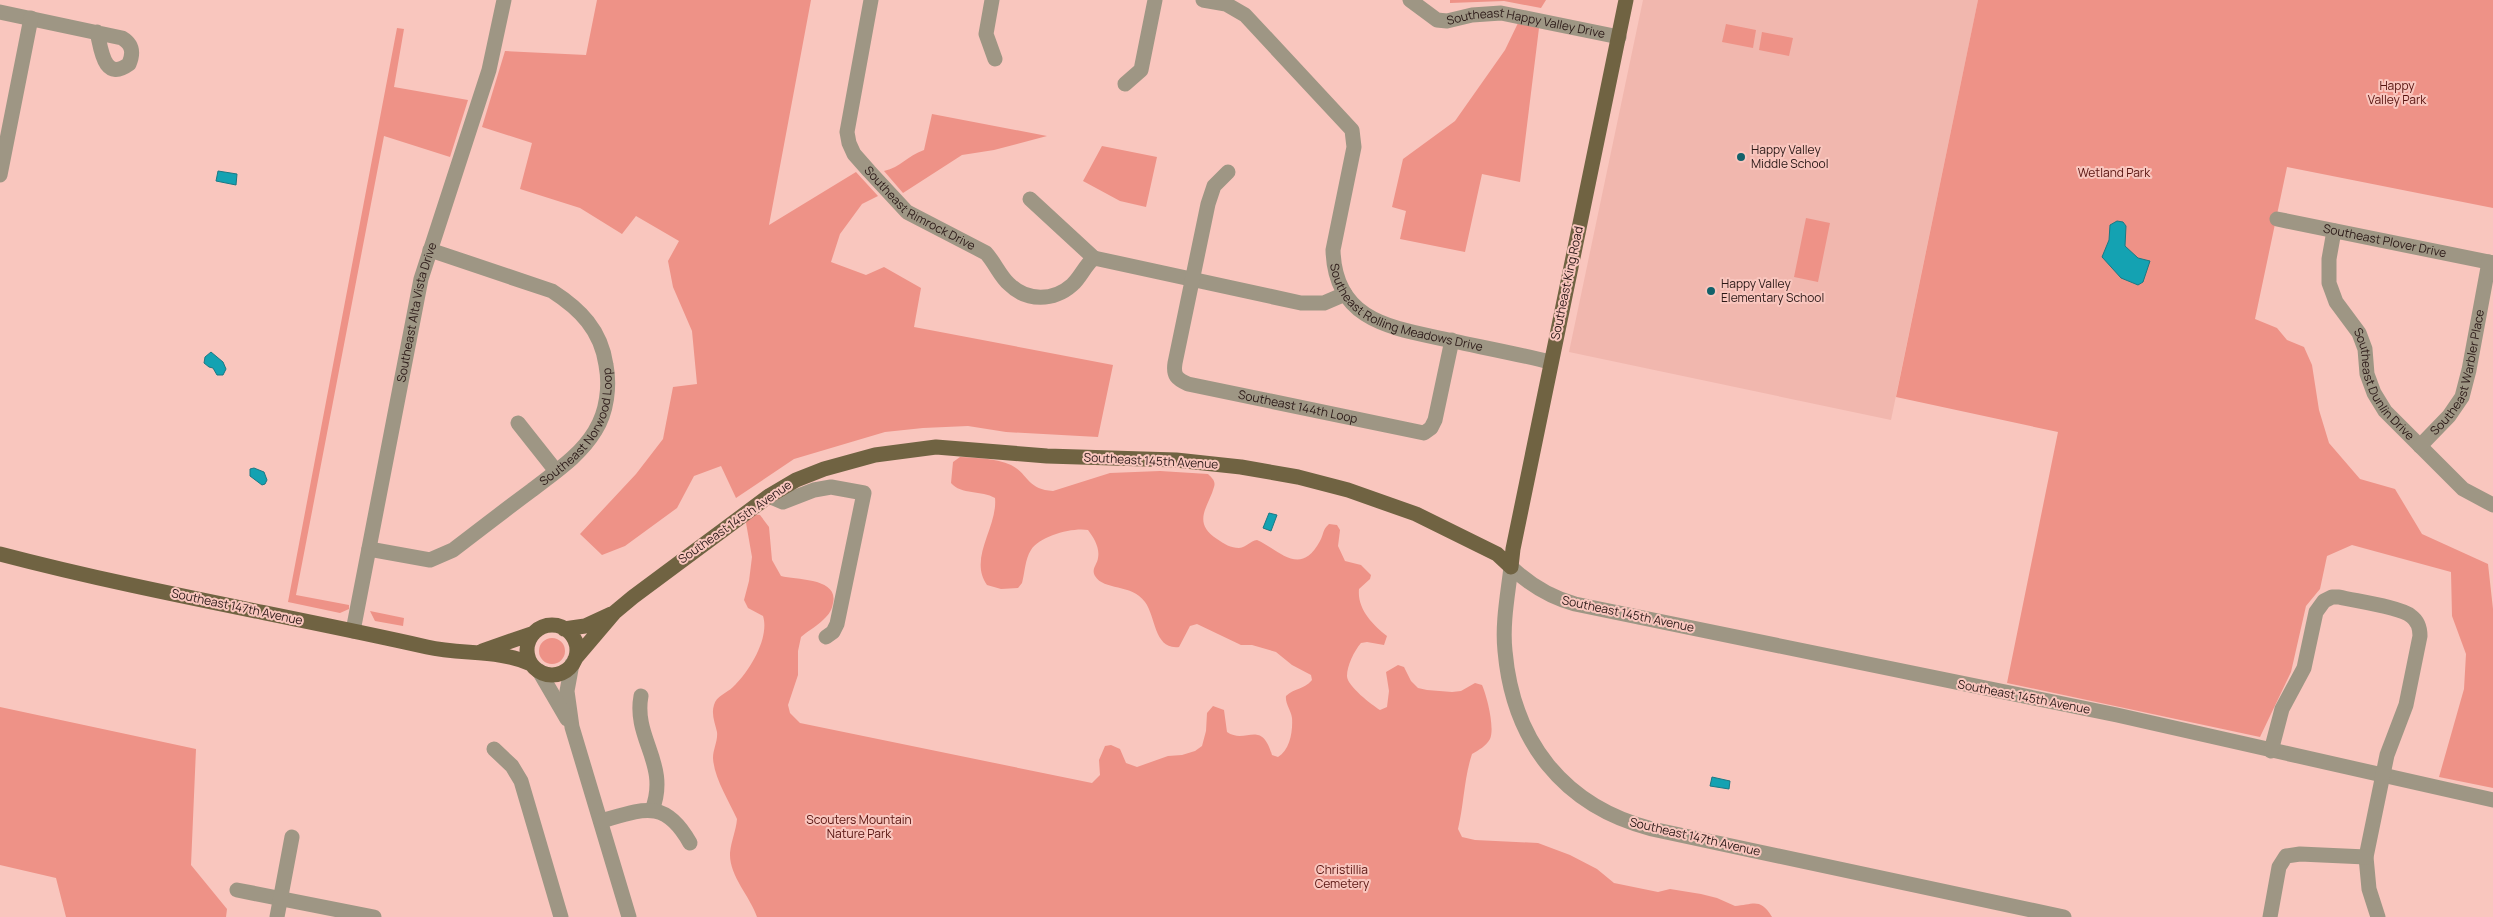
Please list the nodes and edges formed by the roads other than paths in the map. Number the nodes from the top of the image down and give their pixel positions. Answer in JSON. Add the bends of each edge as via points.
{"nodes":[{"id":1,"x":504,"y":0,"type":"edge"},
{"id":2,"x":871,"y":0,"type":"edge"},
{"id":3,"x":992,"y":0,"type":"edge"},
{"id":4,"x":1155,"y":0,"type":"edge"},
{"id":5,"x":1203,"y":0,"type":"edge"},
{"id":6,"x":1410,"y":0,"type":"edge"},
{"id":7,"x":1626,"y":0,"type":"edge"},
{"id":8,"x":0,"y":12,"type":"edge"},
{"id":9,"x":31,"y":18,"type":"junction"},
{"id":10,"x":97,"y":32,"type":"dead end"},
{"id":11,"x":1619,"y":37,"type":"junction"},
{"id":12,"x":995,"y":59,"type":"dead end"},
{"id":13,"x":1124,"y":84,"type":"dead end"},
{"id":14,"x":2,"y":158,"type":"edge"},
{"id":15,"x":1228,"y":172,"type":"dead end"},
{"id":16,"x":0,"y":175,"type":"edge"},
{"id":17,"x":1030,"y":199,"type":"dead end"},
{"id":18,"x":2277,"y":219,"type":"dead end"},
{"id":19,"x":2334,"y":231,"type":"junction"},
{"id":20,"x":430,"y":250,"type":"junction"},
{"id":21,"x":1094,"y":258,"type":"junction"},
{"id":22,"x":2491,"y":262,"type":"edge"},
{"id":23,"x":1192,"y":279,"type":"junction"},
{"id":24,"x":1345,"y":294,"type":"junction"},
{"id":25,"x":1452,"y":340,"type":"junction"},
{"id":26,"x":1550,"y":362,"type":"junction"},
{"id":27,"x":518,"y":423,"type":"dead end"},
{"id":28,"x":2420,"y":446,"type":"junction"},
{"id":29,"x":556,"y":471,"type":"junction"},
{"id":30,"x":769,"y":496,"type":"junction"},
{"id":31,"x":2493,"y":506,"type":"edge"},
{"id":32,"x":369,"y":549,"type":"junction"},
{"id":33,"x":0,"y":554,"type":"edge"},
{"id":34,"x":1511,"y":567,"type":"junction"},
{"id":35,"x":615,"y":612,"type":"junction"},
{"id":36,"x":564,"y":629,"type":"junction"},
{"id":37,"x":353,"y":630,"type":"junction"},
{"id":38,"x":534,"y":633,"type":"junction"},
{"id":39,"x":826,"y":637,"type":"dead end"},
{"id":40,"x":475,"y":653,"type":"junction"},
{"id":41,"x":574,"y":662,"type":"junction"},
{"id":42,"x":535,"y":668,"type":"junction"},
{"id":43,"x":641,"y":696,"type":"dead end"},
{"id":44,"x":572,"y":727,"type":"junction"},
{"id":45,"x":494,"y":749,"type":"dead end"},
{"id":46,"x":2270,"y":751,"type":"junction"},
{"id":47,"x":2383,"y":776,"type":"junction"},
{"id":48,"x":2493,"y":800,"type":"edge"},
{"id":49,"x":652,"y":810,"type":"junction"},
{"id":50,"x":601,"y":821,"type":"junction"},
{"id":51,"x":292,"y":837,"type":"dead end"},
{"id":52,"x":690,"y":843,"type":"dead end"},
{"id":53,"x":2366,"y":857,"type":"junction"},
{"id":54,"x":237,"y":890,"type":"dead end"},
{"id":55,"x":280,"y":899,"type":"junction"},
{"id":56,"x":277,"y":917,"type":"edge"},
{"id":57,"x":374,"y":917,"type":"edge"},
{"id":58,"x":561,"y":917,"type":"edge"},
{"id":59,"x":629,"y":917,"type":"edge"},
{"id":60,"x":2064,"y":917,"type":"edge"},
{"id":61,"x":2270,"y":917,"type":"edge"},
{"id":62,"x":2378,"y":917,"type":"edge"}],
"edges":[{"from":1,"to":20,"type":"street","name":"Southeast Alta Vista Drive","via":[[489,70]]},
{"from":2,"to":21,"type":"street","name":"Southeast Rimrock Drive","via":[[847,132],[854,154],[907,212],[986,253],[997,264],[1008,284],[1033,298],[1059,294],[1073,284]]},
{"from":3,"to":12,"type":"street","via":[[986,34]]},
{"from":4,"to":13,"type":"street","via":[[1141,70]]},
{"from":5,"to":24,"type":"street","name":"Southeast Rolling Meadows Drive","via":[[1226,4],[1245,15],[1352,130],[1354,147],[1334,250],[1336,274]]},
{"from":6,"to":11,"type":"street","name":"Southeast Happy Valley Drive","via":[[1437,20],[1501,14]]},
{"from":7,"to":11,"type":"main road","name":"Southeast King Road"},
{"from":8,"to":9,"type":"street"},
{"from":9,"to":10,"type":"street"},
{"from":9,"to":14,"type":"street"},
{"from":11,"to":26,"type":"main road","name":"Southeast King Road"},
{"from":14,"to":16,"type":"street"},
{"from":15,"to":23,"type":"street","via":[[1214,186]]},
{"from":17,"to":21,"type":"street"},
{"from":18,"to":19,"type":"street","name":"Southeast Plover Drive"},
{"from":19,"to":22,"type":"street","name":"Southeast Plover Drive"},
{"from":19,"to":28,"type":"street","name":"Southeast Dunlin Drive","via":[[2329,282],[2336,302],[2359,333],[2365,349],[2367,374],[2384,411]]},
{"from":20,"to":29,"type":"street","name":"Southeast Norwood Loop","via":[[552,291],[582,314],[594,329],[606,360],[608,392],[596,431],[580,451]]},
{"from":20,"to":32,"type":"street","name":"Southeast Alta Vista Drive","via":[[414,311]]},
{"from":21,"to":23,"type":"street"},
{"from":22,"to":28,"type":"street","name":"Southeast Warbler Place","via":[[2462,397]]},
{"from":23,"to":24,"type":"street","via":[[1307,304],[1324,303]]},
{"from":23,"to":25,"type":"street","name":"Southeast 144th Loop","via":[[1174,372],[1177,379],[1188,384],[1424,433],[1435,420]]},
{"from":24,"to":25,"type":"street","name":"Southeast Rolling Meadows Drive","via":[[1368,317],[1382,325]]},
{"from":25,"to":26,"type":"street","name":"Southeast Rolling Meadows Drive"},
{"from":26,"to":34,"type":"main road","name":"Southeast King Road"},
{"from":27,"to":29,"type":"street"},
{"from":28,"to":31,"type":"street","name":"Southeast Dunlin Drive","via":[[2463,489]]},
{"from":29,"to":32,"type":"street","name":"Southeast Norwood Loop","via":[[442,557],[419,560]]},
{"from":30,"to":34,"type":"main road","name":"Southeast 145th Avenue","via":[[824,469],[884,452],[916,448],[957,447],[1047,456],[1192,462],[1306,478],[1375,498],[1468,538],[1497,554]]},
{"from":30,"to":35,"type":"main road","name":"Southeast 145th Avenue"},
{"from":30,"to":39,"type":"street","via":[[784,502],[831,487],[864,493],[837,624]]},
{"from":32,"to":37,"type":"street","name":"Southeast Alta Vista Drive"},
{"from":33,"to":37,"type":"main road","name":"Southeast 147th Avenue"},
{"from":34,"to":46,"type":"street","name":"Southeast 145th Avenue","via":[[1536,588],[1568,602],[2117,715]]},
{"from":34,"to":60,"type":"street","name":"Southeast 147th Avenue","via":[[1504,649],[1516,709],[1536,750],[1552,771],[1575,794],[1597,808],[1625,822],[1652,829]]},
{"from":35,"to":36,"type":"main road","name":"Southeast 145th Avenue","via":[[585,626]]},
{"from":35,"to":41,"type":"main road","name":"Southeast 145th Avenue"},
{"from":36,"to":38,"type":"main road","name":"Southeast 145th Avenue","via":[[551,626]]},
{"from":36,"to":41,"type":"main road","via":[[575,642]]},
{"from":37,"to":40,"type":"main road","name":"Southeast 147th Avenue","via":[[439,650]]},
{"from":38,"to":40,"type":"main road","name":"Southeast 147th Avenue"},
{"from":38,"to":42,"type":"main road","via":[[527,648]]},
{"from":40,"to":42,"type":"main road","name":"Southeast 147th Avenue","via":[[512,657]]},
{"from":41,"to":42,"type":"main road","name":"Southeast 145th Avenue","via":[[559,674],[546,675]]},
{"from":41,"to":44,"type":"street","via":[[567,691]]},
{"from":42,"to":44,"type":"street"},
{"from":43,"to":49,"type":"street","via":[[640,722],[658,777],[658,791]]},
{"from":44,"to":50,"type":"street"},
{"from":45,"to":58,"type":"street","via":[[512,766],[520,781]]},
{"from":46,"to":47,"type":"street","name":"Southeast 145th Avenue"},
{"from":46,"to":47,"type":"street","via":[[2282,709],[2304,668],[2319,606],[2332,597],[2348,600],[2410,615],[2420,631],[2406,705],[2390,742]]},
{"from":47,"to":48,"type":"street","name":"Southeast 145th Avenue"},
{"from":47,"to":53,"type":"street"},
{"from":49,"to":50,"type":"street"},
{"from":49,"to":52,"type":"street","via":[[675,820]]},
{"from":50,"to":59,"type":"street"},
{"from":51,"to":55,"type":"street"},
{"from":53,"to":61,"type":"street","via":[[2286,856],[2279,866]]},
{"from":53,"to":62,"type":"street","via":[[2369,889]]},
{"from":54,"to":55,"type":"street"},
{"from":55,"to":56,"type":"street"},
{"from":55,"to":57,"type":"street"}]}
